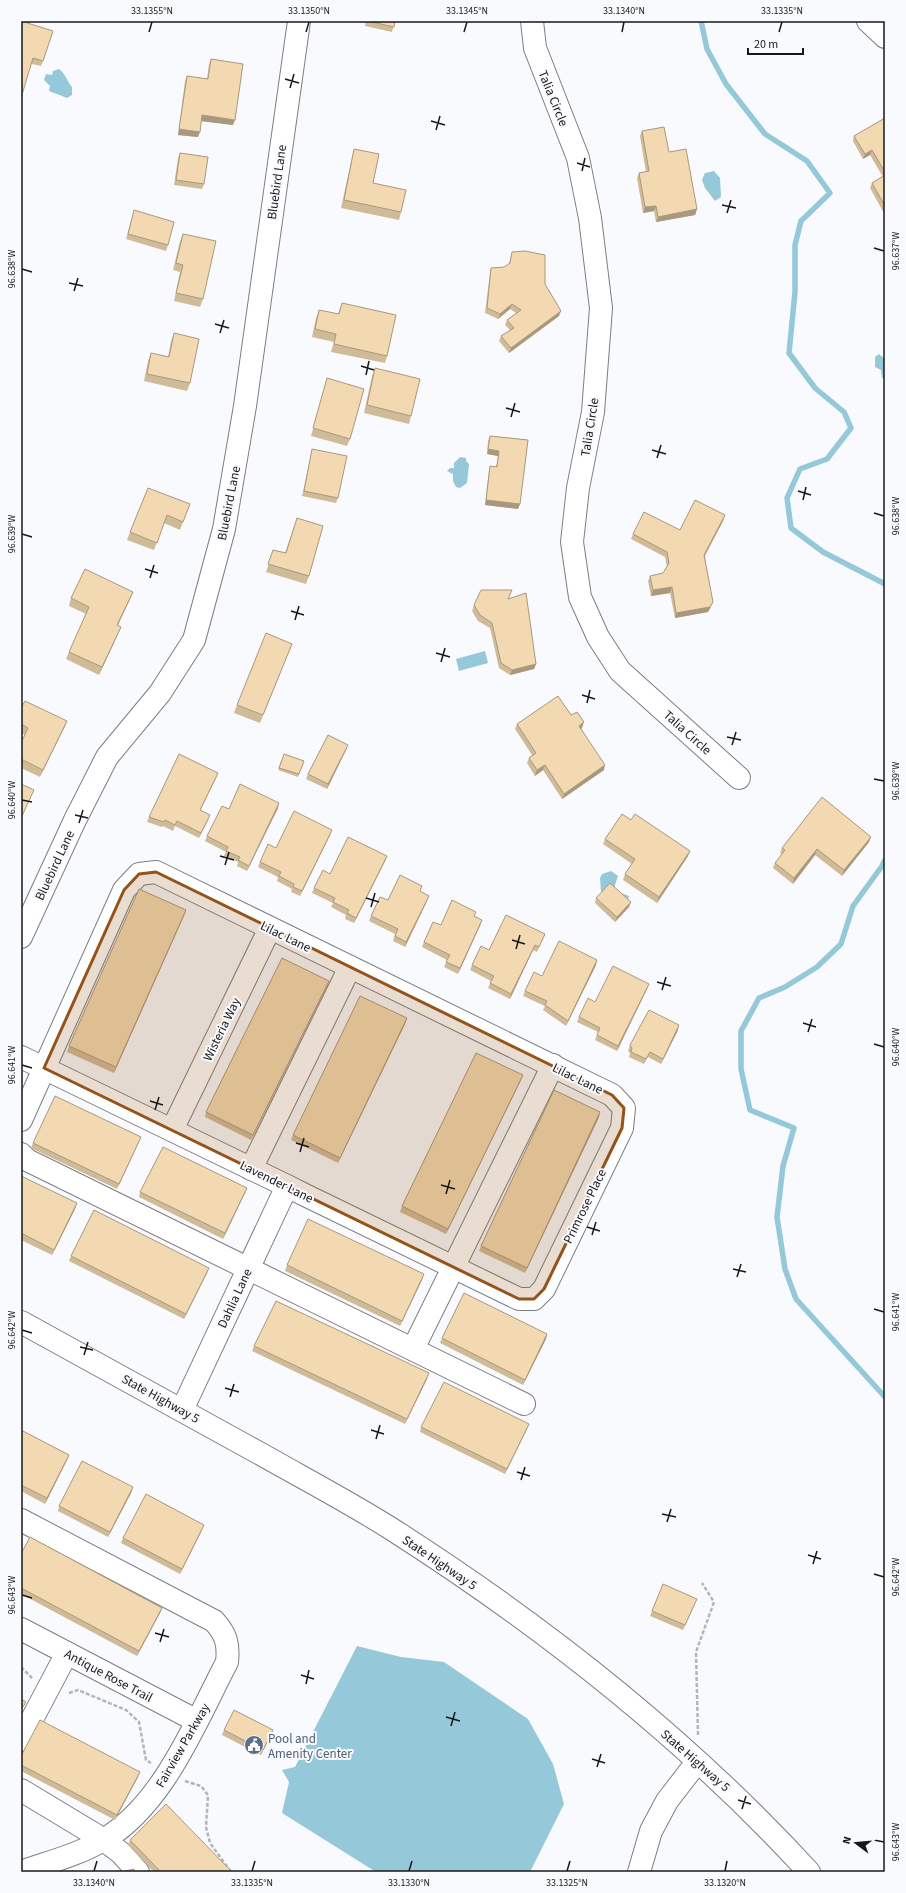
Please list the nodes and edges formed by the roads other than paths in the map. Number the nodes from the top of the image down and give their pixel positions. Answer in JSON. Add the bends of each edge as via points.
{"nodes":[{"id":1,"x":299,"y":21,"type":"edge"},
{"id":2,"x":532,"y":21,"type":"edge"},
{"id":3,"x":868,"y":21,"type":"edge"},
{"id":4,"x":885,"y":37,"type":"edge"},
{"id":5,"x":739,"y":778,"type":"dead end"},
{"id":6,"x":270,"y":928,"type":"junction"},
{"id":7,"x":21,"y":937,"type":"edge"},
{"id":8,"x":350,"y":967,"type":"junction"},
{"id":9,"x":21,"y":1057,"type":"edge"},
{"id":10,"x":552,"y":1065,"type":"junction"},
{"id":11,"x":44,"y":1068,"type":"junction"},
{"id":12,"x":624,"y":1108,"type":"joint"},
{"id":13,"x":21,"y":1120,"type":"edge"},
{"id":14,"x":172,"y":1130,"type":"junction"},
{"id":15,"x":21,"y":1154,"type":"edge"},
{"id":16,"x":251,"y":1169,"type":"junction"},
{"id":17,"x":287,"y":1186,"type":"junction"},
{"id":18,"x":249,"y":1267,"type":"junction"},
{"id":19,"x":454,"y":1267,"type":"junction"},
{"id":20,"x":534,"y":1299,"type":"joint"},
{"id":21,"x":21,"y":1322,"type":"edge"},
{"id":22,"x":413,"y":1349,"type":"junction"},
{"id":23,"x":524,"y":1404,"type":"dead end"},
{"id":24,"x":182,"y":1410,"type":"junction"},
{"id":25,"x":21,"y":1520,"type":"edge"},
{"id":26,"x":21,"y":1629,"type":"edge"},
{"id":27,"x":67,"y":1653,"type":"junction"},
{"id":28,"x":197,"y":1721,"type":"junction"},
{"id":29,"x":21,"y":1740,"type":"edge"},
{"id":30,"x":698,"y":1762,"type":"junction"},
{"id":31,"x":21,"y":1790,"type":"edge"},
{"id":32,"x":104,"y":1840,"type":"junction"},
{"id":33,"x":21,"y":1872,"type":"edge"},
{"id":34,"x":138,"y":1872,"type":"edge"},
{"id":35,"x":639,"y":1872,"type":"edge"},
{"id":36,"x":809,"y":1872,"type":"edge"}],
"edges":[{"from":1,"to":7,"type":"street","name":"Bluebird Lane","via":[[245,406],[224,529],[194,640],[160,693],[107,757]]},
{"from":2,"to":5,"type":"street","name":"Talia Circle","via":[[535,48],[578,158],[590,218],[601,308],[593,412],[578,488],[572,542],[580,597],[598,637],[620,671]]},
{"from":3,"to":4,"type":"street"},
{"from":6,"to":8,"type":"street","name":"Lilac Lane"},
{"from":6,"to":11,"type":"street","name":"Lilac Lane","via":[[156,872],[139,874],[124,890]]},
{"from":6,"to":14,"type":"street","name":"Wisteria Way"},
{"from":8,"to":10,"type":"street","name":"Lilac Lane"},
{"from":8,"to":16,"type":"street"},
{"from":9,"to":11,"type":"street","name":"Lavender Lane"},
{"from":10,"to":12,"type":"street","name":"Lilac Lane","via":[[612,1095]]},
{"from":10,"to":19,"type":"street"},
{"from":11,"to":13,"type":"street","name":"Lilac Lane"},
{"from":11,"to":14,"type":"street","name":"Lavender Lane"},
{"from":12,"to":20,"type":"street","name":"Primrose Place","via":[[622,1128],[544,1289]]},
{"from":14,"to":16,"type":"street","name":"Lavender Lane"},
{"from":15,"to":18,"type":"street","via":[[27,1160]]},
{"from":16,"to":17,"type":"street","name":"Lavender Lane"},
{"from":17,"to":18,"type":"street","name":"Dahlia Lane"},
{"from":17,"to":19,"type":"street","name":"Lavender Lane"},
{"from":18,"to":22,"type":"street"},
{"from":18,"to":24,"type":"street","name":"Dahlia Lane"},
{"from":19,"to":20,"type":"street","name":"Lavender Lane","via":[[519,1299]]},
{"from":19,"to":22,"type":"street"},
{"from":21,"to":24,"type":"street","name":"State Highway 5"},
{"from":22,"to":23,"type":"street"},
{"from":24,"to":30,"type":"street","name":"State Highway 5","via":[[389,1528],[465,1579],[520,1617],[617,1692]]},
{"from":25,"to":28,"type":"street","name":"Fairview Parkway","via":[[214,1621],[224,1632],[228,1647],[227,1662]]},
{"from":26,"to":27,"type":"street","name":"Antique Rose Trail"},
{"from":27,"to":28,"type":"street","name":"Antique Rose Trail"},
{"from":27,"to":29,"type":"street"},
{"from":28,"to":32,"type":"street","name":"Fairview Parkway","via":[[168,1773],[144,1805]]},
{"from":30,"to":35,"type":"street","via":[[667,1801],[650,1831]]},
{"from":30,"to":36,"type":"street","name":"State Highway 5","via":[[766,1825]]},
{"from":31,"to":32,"type":"street"},
{"from":32,"to":33,"type":"street","name":"Fairview Parkway","via":[[74,1854]]},
{"from":32,"to":34,"type":"street","via":[[121,1853]]}]}
